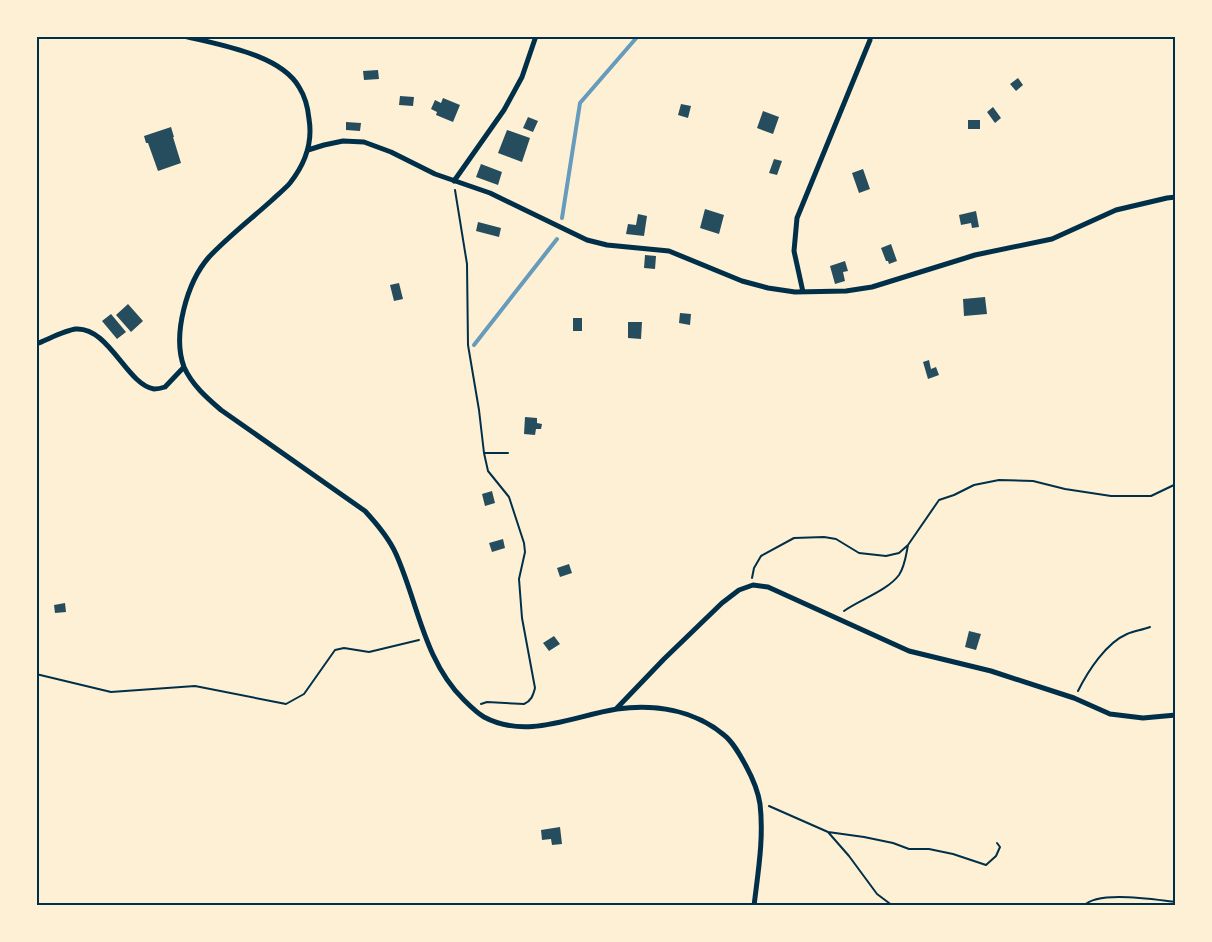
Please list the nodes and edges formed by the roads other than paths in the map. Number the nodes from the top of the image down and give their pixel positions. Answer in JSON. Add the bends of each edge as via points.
{"nodes":[{"id":1,"x":184,"y":36,"type":"edge"},
{"id":2,"x":536,"y":36,"type":"edge"},
{"id":3,"x":870,"y":40,"type":"dead end"},
{"id":4,"x":308,"y":150,"type":"junction"},
{"id":5,"x":454,"y":181,"type":"junction"},
{"id":6,"x":1176,"y":197,"type":"edge"},
{"id":7,"x":803,"y":292,"type":"junction"},
{"id":8,"x":36,"y":344,"type":"edge"},
{"id":9,"x":184,"y":367,"type":"junction"},
{"id":10,"x":616,"y":710,"type":"junction"},
{"id":11,"x":1176,"y":715,"type":"edge"},
{"id":12,"x":754,"y":906,"type":"edge"}],
"edges":[{"from":1,"to":4,"type":"street","via":[[249,53],[284,71],[299,85],[307,102],[310,125]]},
{"from":2,"to":5,"type":"street","via":[[522,77],[504,110]]},
{"from":3,"to":7,"type":"street","via":[[797,218],[794,251]]},
{"from":4,"to":5,"type":"street","via":[[343,141],[364,142]]},
{"from":4,"to":9,"type":"street","via":[[290,184],[209,258],[198,273],[183,313],[180,336]]},
{"from":5,"to":7,"type":"street","via":[[490,193],[595,243],[669,251],[742,281]]},
{"from":6,"to":7,"type":"street","via":[[1116,210],[1052,239],[975,255],[872,287]]},
{"from":8,"to":9,"type":"street","via":[[74,329],[86,329],[97,335],[142,383],[154,389],[166,387]]},
{"from":9,"to":10,"type":"street","via":[[205,396],[221,410],[365,511],[382,531],[396,553],[437,662],[453,689],[472,707],[484,716],[505,724],[525,727]]},
{"from":10,"to":11,"type":"street","via":[[722,603],[752,585],[768,587],[909,651],[991,671],[1074,698],[1110,714],[1143,718]]},
{"from":10,"to":12,"type":"street","via":[[667,708],[698,718],[725,735],[740,755],[760,802],[761,846]]}]}
